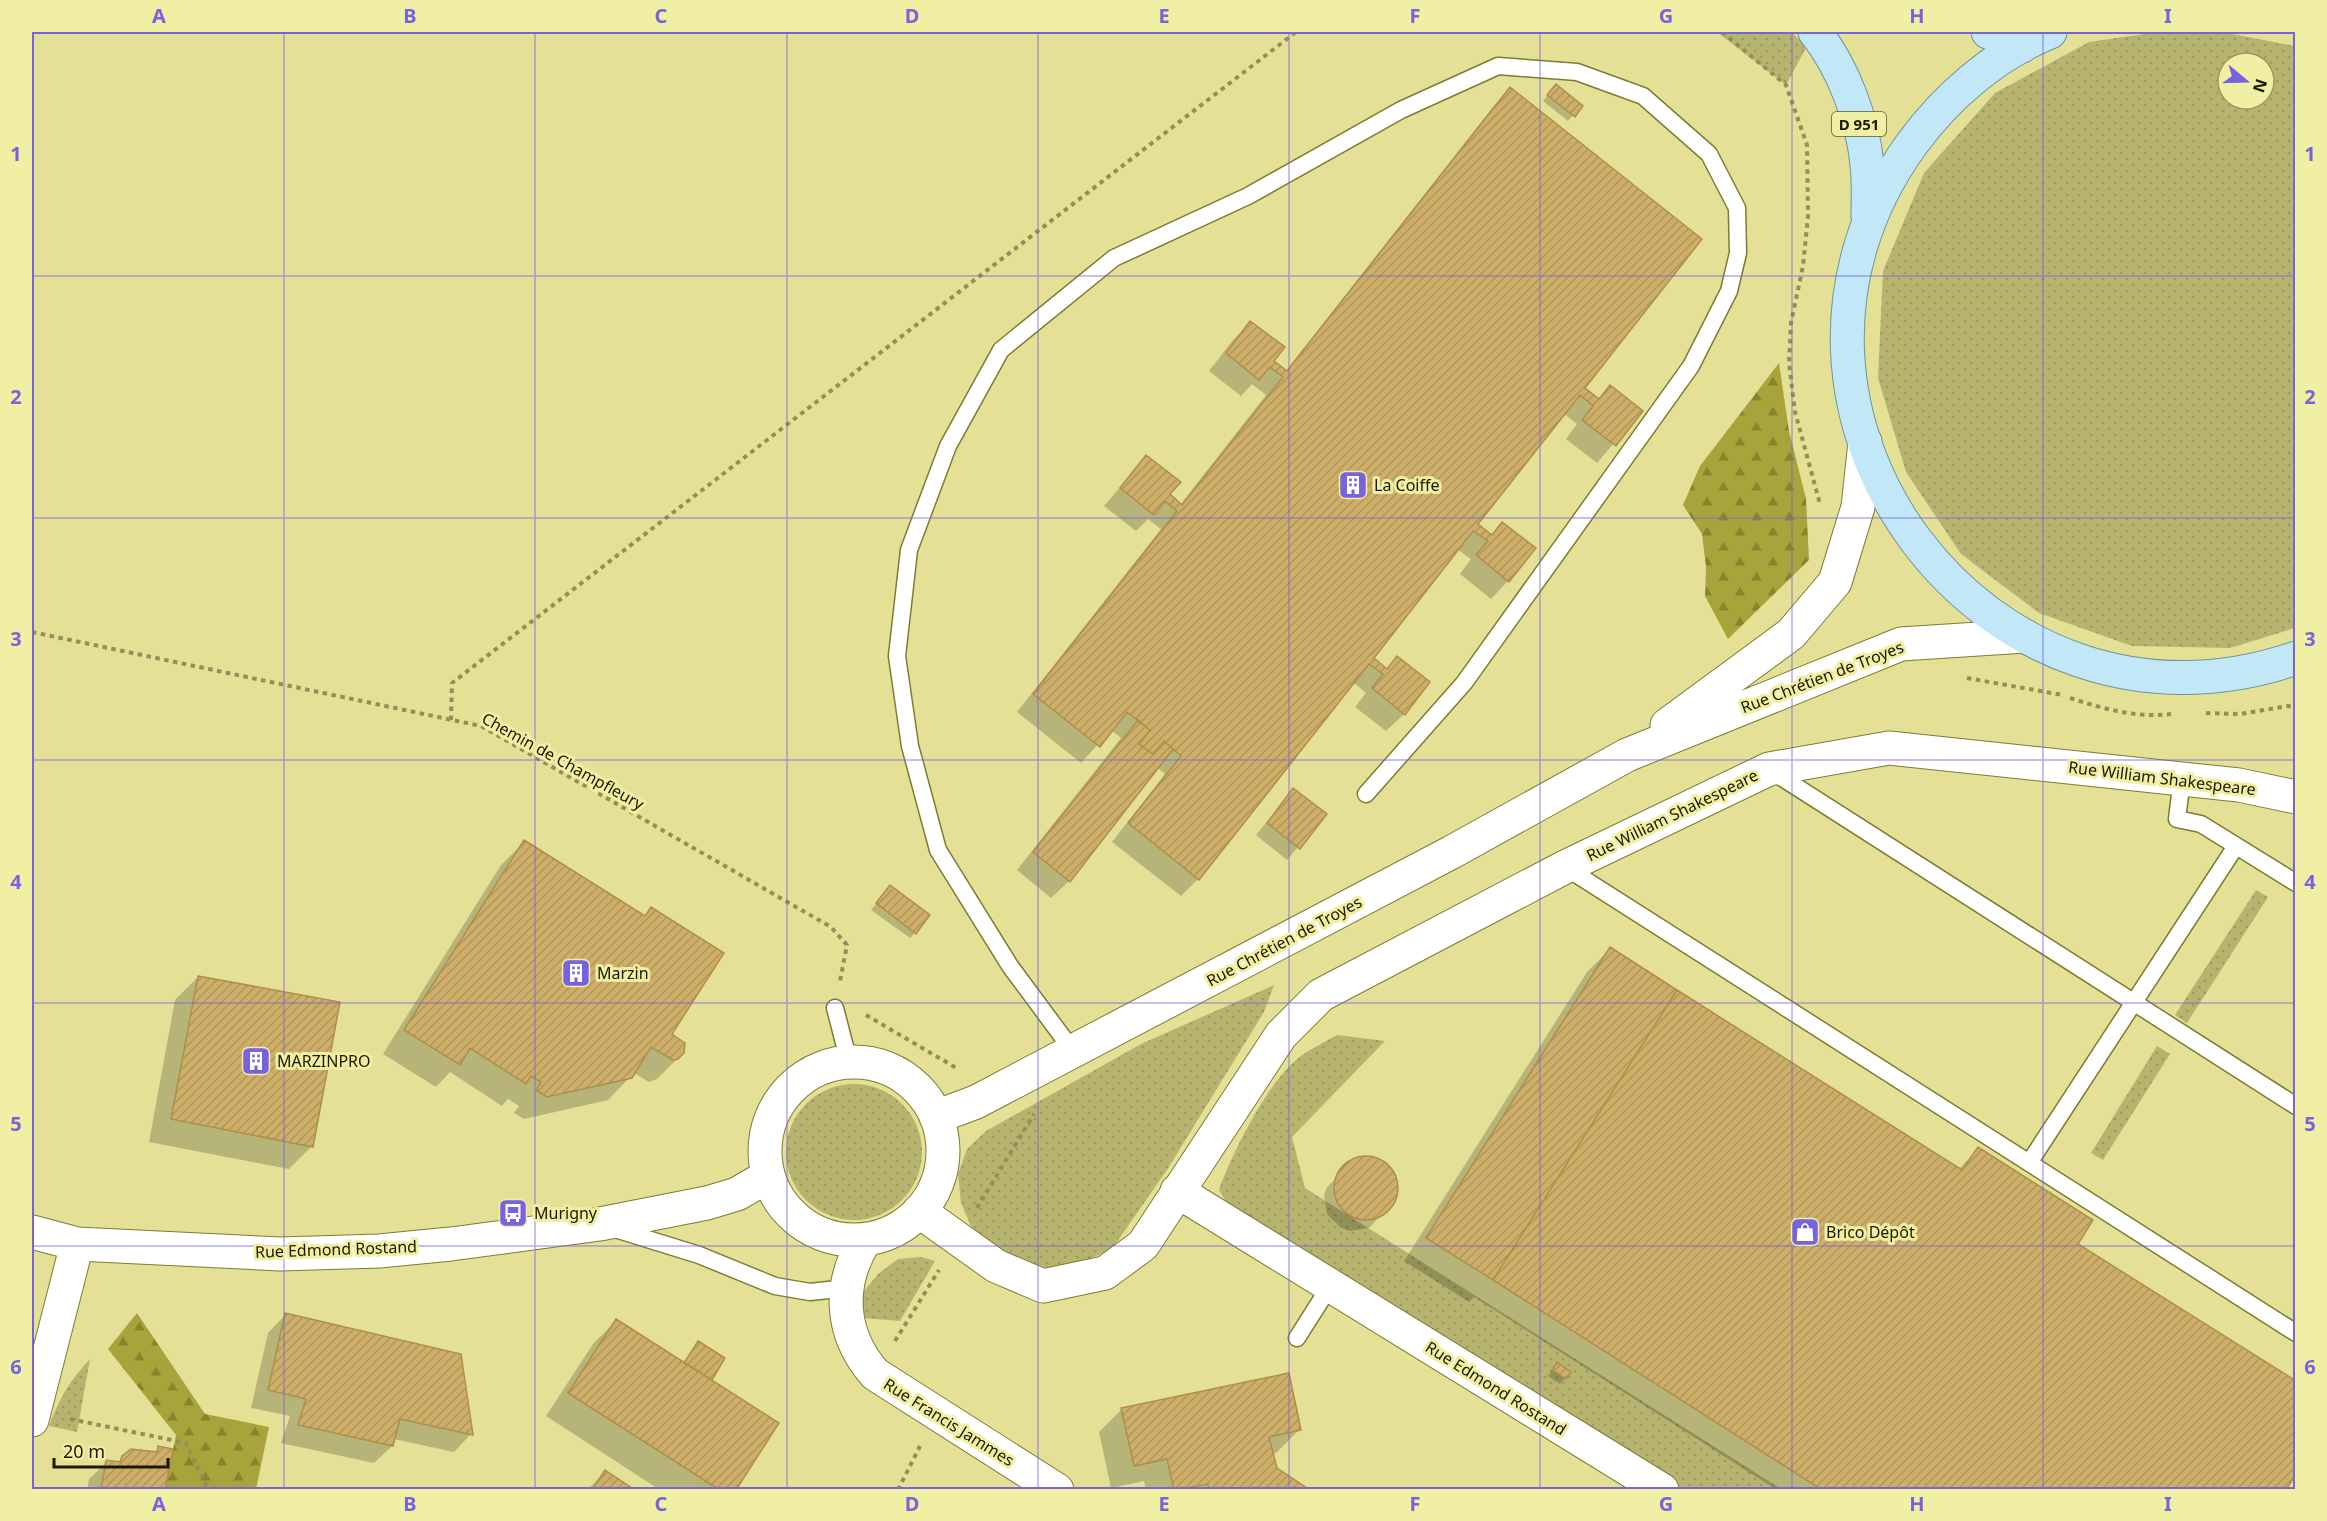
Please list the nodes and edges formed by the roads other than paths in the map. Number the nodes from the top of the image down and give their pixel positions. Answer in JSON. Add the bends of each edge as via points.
{"nodes":[{"id":1,"x":1815,"y":32,"type":"edge"},
{"id":2,"x":1988,"y":32,"type":"edge"},
{"id":3,"x":2036,"y":38,"type":"edge"},
{"id":4,"x":1868,"y":226,"type":"junction"},
{"id":5,"x":1865,"y":442,"type":"junction"},
{"id":6,"x":2025,"y":636,"type":"junction"},
{"id":7,"x":2295,"y":658,"type":"edge"},
{"id":8,"x":1627,"y":754,"type":"junction"},
{"id":9,"x":1769,"y":769,"type":"junction"},
{"id":10,"x":2182,"y":779,"type":"junction"},
{"id":11,"x":1366,"y":794,"type":"dead end"},
{"id":12,"x":2295,"y":797,"type":"edge"},
{"id":13,"x":2236,"y":846,"type":"junction"},
{"id":14,"x":1565,"y":867,"type":"junction"},
{"id":15,"x":2295,"y":883,"type":"edge"},
{"id":16,"x":836,"y":1003,"type":"road end"},
{"id":17,"x":2134,"y":1003,"type":"junction"},
{"id":18,"x":1073,"y":1051,"type":"junction"},
{"id":19,"x":849,"y":1062,"type":"junction"},
{"id":20,"x":2295,"y":1106,"type":"edge"},
{"id":21,"x":936,"y":1117,"type":"junction"},
{"id":22,"x":2029,"y":1163,"type":"junction"},
{"id":23,"x":768,"y":1176,"type":"junction"},
{"id":24,"x":1177,"y":1191,"type":"junction"},
{"id":25,"x":919,"y":1211,"type":"junction"},
{"id":26,"x":600,"y":1224,"type":"junction"},
{"id":27,"x":32,"y":1232,"type":"edge"},
{"id":28,"x":865,"y":1240,"type":"junction"},
{"id":29,"x":77,"y":1244,"type":"junction"},
{"id":30,"x":1330,"y":1286,"type":"junction"},
{"id":31,"x":847,"y":1288,"type":"junction"},
{"id":32,"x":2295,"y":1333,"type":"edge"},
{"id":33,"x":1297,"y":1338,"type":"dead end"},
{"id":34,"x":33,"y":1415,"type":"edge"},
{"id":35,"x":1057,"y":1490,"type":"edge"},
{"id":36,"x":1662,"y":1490,"type":"edge"}],
"edges":[{"from":1,"to":4,"type":"main road","number":"D 951","via":[[1843,79],[1858,122],[1868,165]]},
{"from":2,"to":3,"type":"main road"},
{"from":3,"to":4,"type":"main road","via":[[1972,79],[1929,122],[1894,172]]},
{"from":4,"to":5,"type":"main road","via":[[1854,280],[1849,334],[1852,389]]},
{"from":5,"to":6,"type":"main road","via":[[1887,497],[1932,562],[1975,604]]},
{"from":5,"to":8,"type":"street","name":"Rue Chrétien de Troyes","via":[[1858,507],[1835,582],[1791,634]]},
{"from":6,"to":7,"type":"main road","via":[[2075,659],[2156,676],[2230,674]]},
{"from":6,"to":8,"type":"street","name":"Rue Chrétien de Troyes","via":[[1901,644]]},
{"from":8,"to":18,"type":"street","name":"Rue Chrétien de Troyes","via":[[1452,852]]},
{"from":9,"to":10,"type":"street","name":"Rue William Shakespeare","via":[[1890,748]]},
{"from":9,"to":14,"type":"street","name":"Rue William Shakespeare"},
{"from":9,"to":17,"type":"lane"},
{"from":10,"to":12,"type":"street","name":"Rue William Shakespeare","via":[[2239,785]]},
{"from":10,"to":13,"type":"lane","via":[[2176,819],[2201,824]]},
{"from":11,"to":18,"type":"lane","via":[[1464,682],[1691,366],[1729,291],[1738,253],[1737,208],[1709,154],[1643,96],[1577,72],[1498,66],[1401,110],[1248,196],[1114,258],[1001,350],[948,446],[909,550],[897,656],[910,746],[938,850],[1010,966]]},
{"from":13,"to":15,"type":"lane"},
{"from":13,"to":17,"type":"lane"},
{"from":14,"to":22,"type":"lane"},
{"from":14,"to":24,"type":"street","name":"Rue William Shakespeare","via":[[1322,994],[1281,1035]]},
{"from":16,"to":19,"type":"lane"},
{"from":17,"to":20,"type":"lane"},
{"from":17,"to":22,"type":"lane"},
{"from":18,"to":21,"type":"street","name":"Rue Chrétien de Troyes","via":[[976,1102]]},
{"from":19,"to":21,"type":"street","via":[[876,1065],[902,1076],[922,1094]]},
{"from":19,"to":23,"type":"street","via":[[815,1071],[799,1080],[781,1100],[769,1124],[766,1141]]},
{"from":21,"to":25,"type":"street","via":[[942,1142],[941,1167],[933,1190]]},
{"from":22,"to":32,"type":"lane"},
{"from":23,"to":26,"type":"street","name":"Rue Edmond Rostand","via":[[737,1194],[707,1203]]},
{"from":23,"to":28,"type":"street","via":[[778,1199],[795,1218],[816,1232],[840,1239]]},
{"from":24,"to":25,"type":"street","via":[[1143,1245],[1105,1274],[1043,1286],[996,1266]]},
{"from":24,"to":30,"type":"street","name":"Rue Edmond Rostand"},
{"from":25,"to":28,"type":"street","via":[[904,1225]]},
{"from":26,"to":29,"type":"street","name":"Rue Edmond Rostand","via":[[379,1251],[280,1254]]},
{"from":26,"to":31,"type":"lane","via":[[776,1286],[810,1292]]},
{"from":27,"to":29,"type":"street","name":"Rue Edmond Rostand"},
{"from":28,"to":31,"type":"street","name":"Rue Francis Jammes","via":[[852,1262]]},
{"from":29,"to":34,"type":"street"},
{"from":30,"to":33,"type":"lane"},
{"from":30,"to":36,"type":"street","name":"Rue Edmond Rostand"},
{"from":31,"to":35,"type":"street","name":"Rue Francis Jammes","via":[[847,1326],[859,1356],[874,1374]]}]}
